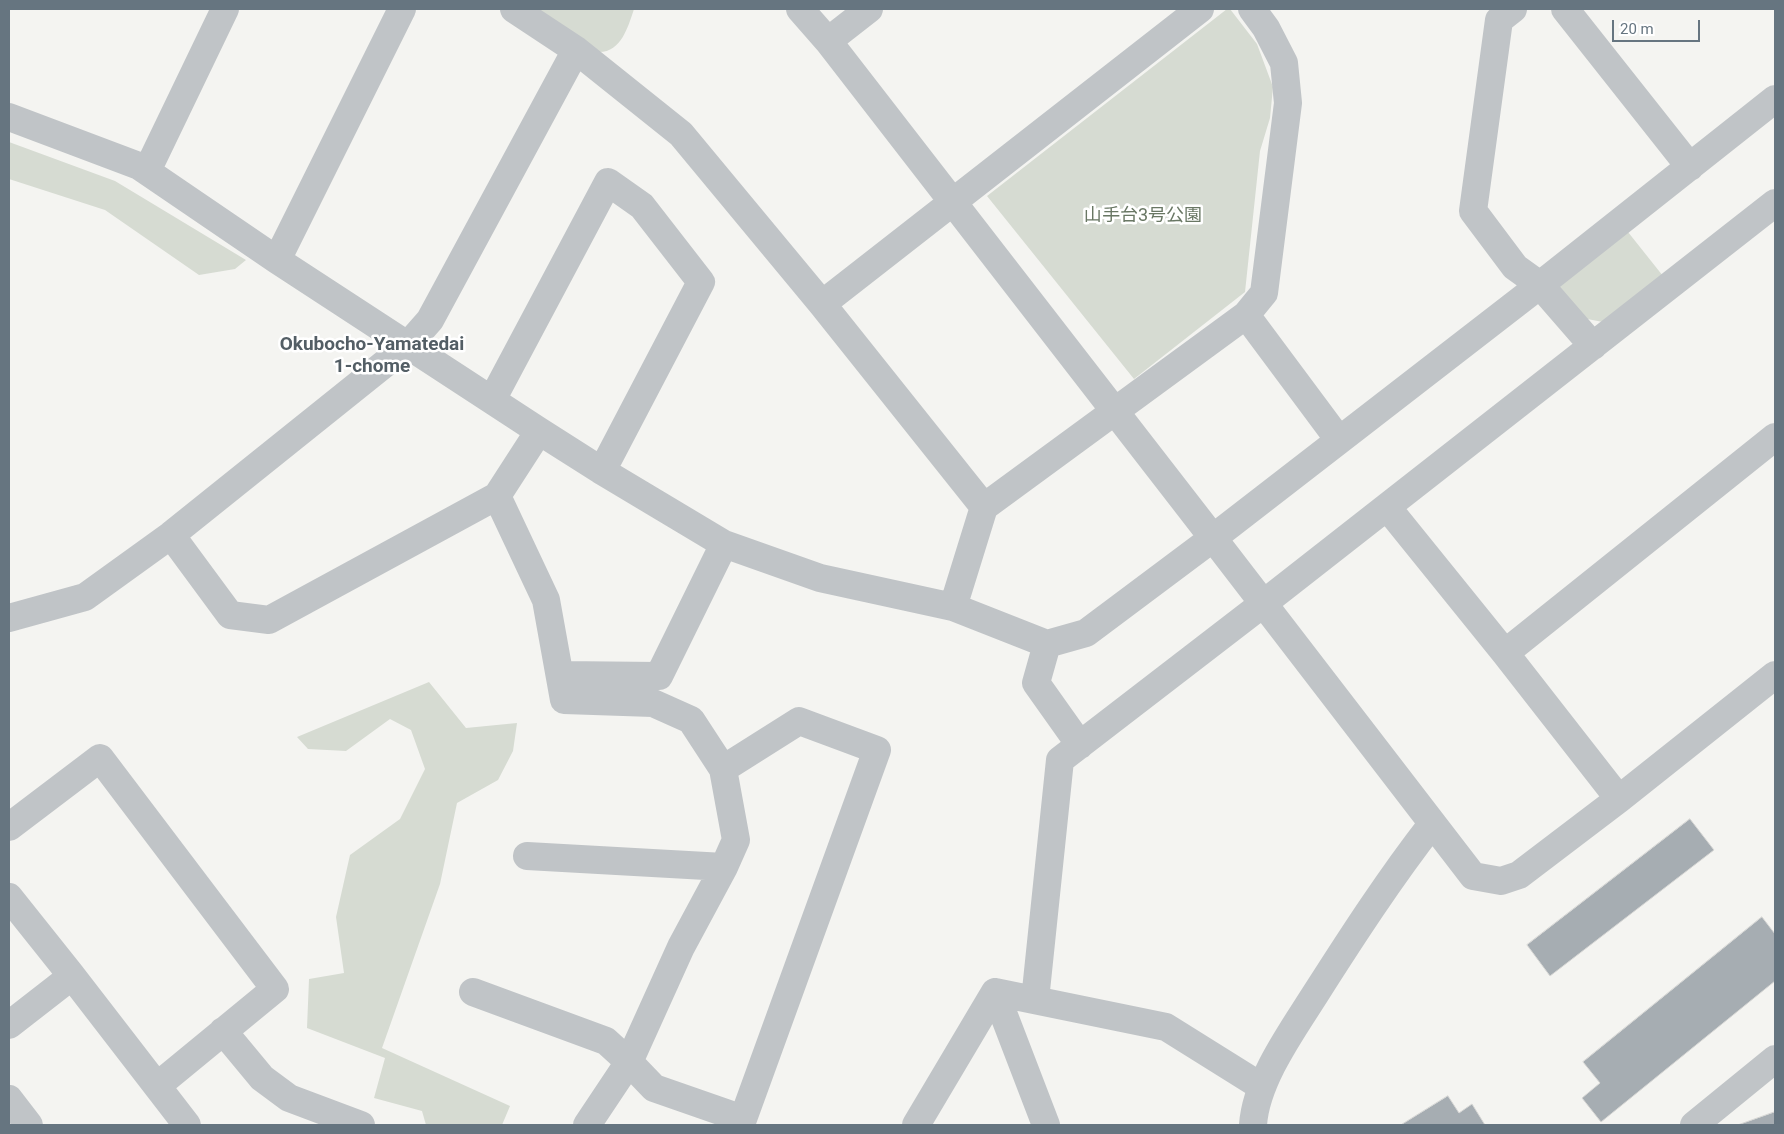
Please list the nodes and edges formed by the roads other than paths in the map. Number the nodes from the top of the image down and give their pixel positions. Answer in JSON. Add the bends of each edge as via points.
{"nodes":[{"id":1,"x":225,"y":9,"type":"edge"},
{"id":2,"x":402,"y":9,"type":"edge"},
{"id":3,"x":514,"y":9,"type":"edge"},
{"id":4,"x":800,"y":9,"type":"edge"},
{"id":5,"x":869,"y":9,"type":"edge"},
{"id":6,"x":1200,"y":9,"type":"edge"},
{"id":7,"x":1252,"y":9,"type":"edge"},
{"id":8,"x":1513,"y":9,"type":"edge"},
{"id":9,"x":1565,"y":9,"type":"edge"},
{"id":10,"x":828,"y":41,"type":"junction"},
{"id":11,"x":576,"y":50,"type":"junction"},
{"id":12,"x":1775,"y":99,"type":"edge"},
{"id":13,"x":9,"y":118,"type":"edge"},
{"id":14,"x":1690,"y":167,"type":"junction"},
{"id":15,"x":147,"y":171,"type":"junction"},
{"id":16,"x":952,"y":202,"type":"junction"},
{"id":17,"x":1775,"y":203,"type":"edge"},
{"id":18,"x":277,"y":260,"type":"junction"},
{"id":19,"x":1540,"y":285,"type":"junction"},
{"id":20,"x":822,"y":304,"type":"junction"},
{"id":21,"x":1246,"y":315,"type":"junction"},
{"id":22,"x":408,"y":345,"type":"junction"},
{"id":23,"x":1593,"y":346,"type":"junction"},
{"id":24,"x":492,"y":400,"type":"junction"},
{"id":25,"x":1115,"y":412,"type":"junction"},
{"id":26,"x":539,"y":431,"type":"junction"},
{"id":27,"x":1775,"y":437,"type":"edge"},
{"id":28,"x":1339,"y":440,"type":"junction"},
{"id":29,"x":602,"y":471,"type":"junction"},
{"id":30,"x":497,"y":496,"type":"junction"},
{"id":31,"x":984,"y":507,"type":"junction"},
{"id":32,"x":1387,"y":507,"type":"junction"},
{"id":33,"x":171,"y":535,"type":"junction"},
{"id":34,"x":1213,"y":538,"type":"junction"},
{"id":35,"x":724,"y":544,"type":"junction"},
{"id":36,"x":1264,"y":604,"type":"junction"},
{"id":37,"x":953,"y":607,"type":"junction"},
{"id":38,"x":9,"y":618,"type":"edge"},
{"id":39,"x":1047,"y":644,"type":"junction"},
{"id":40,"x":1505,"y":653,"type":"junction"},
{"id":41,"x":560,"y":674,"type":"junction"},
{"id":42,"x":1775,"y":675,"type":"edge"},
{"id":43,"x":1080,"y":744,"type":"junction"},
{"id":44,"x":723,"y":769,"type":"junction"},
{"id":45,"x":1619,"y":799,"type":"junction"},
{"id":46,"x":1432,"y":824,"type":"junction"},
{"id":47,"x":9,"y":827,"type":"edge"},
{"id":48,"x":527,"y":856,"type":"dead end"},
{"id":49,"x":724,"y":866,"type":"junction"},
{"id":50,"x":9,"y":897,"type":"edge"},
{"id":51,"x":72,"y":976,"type":"junction"},
{"id":52,"x":473,"y":992,"type":"dead end"},
{"id":53,"x":995,"y":992,"type":"junction"},
{"id":54,"x":1035,"y":1000,"type":"junction"},
{"id":55,"x":9,"y":1025,"type":"edge"},
{"id":56,"x":223,"y":1031,"type":"junction"},
{"id":57,"x":1775,"y":1059,"type":"edge"},
{"id":58,"x":629,"y":1062,"type":"junction"},
{"id":59,"x":157,"y":1086,"type":"junction"},
{"id":60,"x":1262,"y":1087,"type":"junction"},
{"id":61,"x":9,"y":1099,"type":"edge"},
{"id":62,"x":29,"y":1125,"type":"edge"},
{"id":63,"x":187,"y":1125,"type":"edge"},
{"id":64,"x":361,"y":1125,"type":"edge"},
{"id":65,"x":587,"y":1125,"type":"edge"},
{"id":66,"x":916,"y":1125,"type":"edge"},
{"id":67,"x":1046,"y":1125,"type":"edge"},
{"id":68,"x":1249,"y":1125,"type":"edge"},
{"id":69,"x":1694,"y":1125,"type":"edge"}],
"edges":[{"from":1,"to":15,"type":"street"},
{"from":2,"to":18,"type":"street"},
{"from":3,"to":11,"type":"street"},
{"from":4,"to":10,"type":"street"},
{"from":5,"to":10,"type":"street"},
{"from":6,"to":16,"type":"street"},
{"from":7,"to":21,"type":"street","via":[[1284,63],[1288,103],[1264,292]]},
{"from":8,"to":19,"type":"street","via":[[1499,20],[1473,211],[1515,267]]},
{"from":9,"to":14,"type":"street"},
{"from":10,"to":16,"type":"street"},
{"from":11,"to":20,"type":"street","via":[[681,134]]},
{"from":11,"to":22,"type":"street","via":[[430,320]]},
{"from":12,"to":14,"type":"street"},
{"from":13,"to":15,"type":"street"},
{"from":14,"to":19,"type":"street"},
{"from":15,"to":18,"type":"street"},
{"from":16,"to":20,"type":"street"},
{"from":16,"to":25,"type":"street"},
{"from":17,"to":23,"type":"street"},
{"from":18,"to":22,"type":"street"},
{"from":19,"to":23,"type":"street"},
{"from":19,"to":28,"type":"street"},
{"from":20,"to":31,"type":"street"},
{"from":21,"to":25,"type":"street"},
{"from":21,"to":28,"type":"street"},
{"from":22,"to":24,"type":"street"},
{"from":22,"to":33,"type":"street"},
{"from":23,"to":32,"type":"street"},
{"from":24,"to":26,"type":"street"},
{"from":24,"to":29,"type":"street","via":[[608,182],[642,206],[701,282]]},
{"from":25,"to":31,"type":"street"},
{"from":25,"to":34,"type":"street"},
{"from":26,"to":29,"type":"street"},
{"from":26,"to":30,"type":"street"},
{"from":27,"to":40,"type":"street"},
{"from":28,"to":34,"type":"street"},
{"from":29,"to":35,"type":"street"},
{"from":30,"to":33,"type":"street","via":[[269,620],[230,615]]},
{"from":30,"to":41,"type":"street","via":[[546,600]]},
{"from":31,"to":37,"type":"street"},
{"from":32,"to":36,"type":"street"},
{"from":32,"to":40,"type":"street"},
{"from":33,"to":38,"type":"street","via":[[85,597]]},
{"from":34,"to":36,"type":"street"},
{"from":34,"to":39,"type":"street","via":[[1086,634]]},
{"from":35,"to":37,"type":"street","via":[[820,578]]},
{"from":35,"to":41,"type":"street","via":[[659,676]]},
{"from":36,"to":43,"type":"street"},
{"from":36,"to":46,"type":"street"},
{"from":37,"to":39,"type":"street"},
{"from":39,"to":43,"type":"street","via":[[1036,683]]},
{"from":40,"to":45,"type":"street"},
{"from":41,"to":44,"type":"street","via":[[564,700],[653,703],[691,720]]},
{"from":42,"to":45,"type":"street"},
{"from":43,"to":54,"type":"street","via":[[1060,760]]},
{"from":44,"to":49,"type":"street","via":[[736,840]]},
{"from":44,"to":58,"type":"street","via":[[799,721],[877,750],[743,1119],[654,1088]]},
{"from":45,"to":46,"type":"street","via":[[1519,875],[1501,881],[1473,876]]},
{"from":46,"to":60,"type":"street","via":[[1344,948],[1281,1048]]},
{"from":47,"to":56,"type":"street","via":[[100,758],[275,989]]},
{"from":48,"to":49,"type":"street"},
{"from":49,"to":58,"type":"street","via":[[681,947]]},
{"from":50,"to":51,"type":"street"},
{"from":51,"to":55,"type":"street"},
{"from":51,"to":59,"type":"street"},
{"from":52,"to":58,"type":"street","via":[[606,1041]]},
{"from":53,"to":54,"type":"street"},
{"from":53,"to":66,"type":"street"},
{"from":53,"to":67,"type":"street"},
{"from":54,"to":60,"type":"street","via":[[1166,1027]]},
{"from":56,"to":59,"type":"street"},
{"from":56,"to":64,"type":"street","via":[[262,1078],[289,1098]]},
{"from":57,"to":69,"type":"street"},
{"from":58,"to":65,"type":"street"},
{"from":59,"to":63,"type":"street"},
{"from":60,"to":68,"type":"street"},
{"from":61,"to":62,"type":"street"}]}
